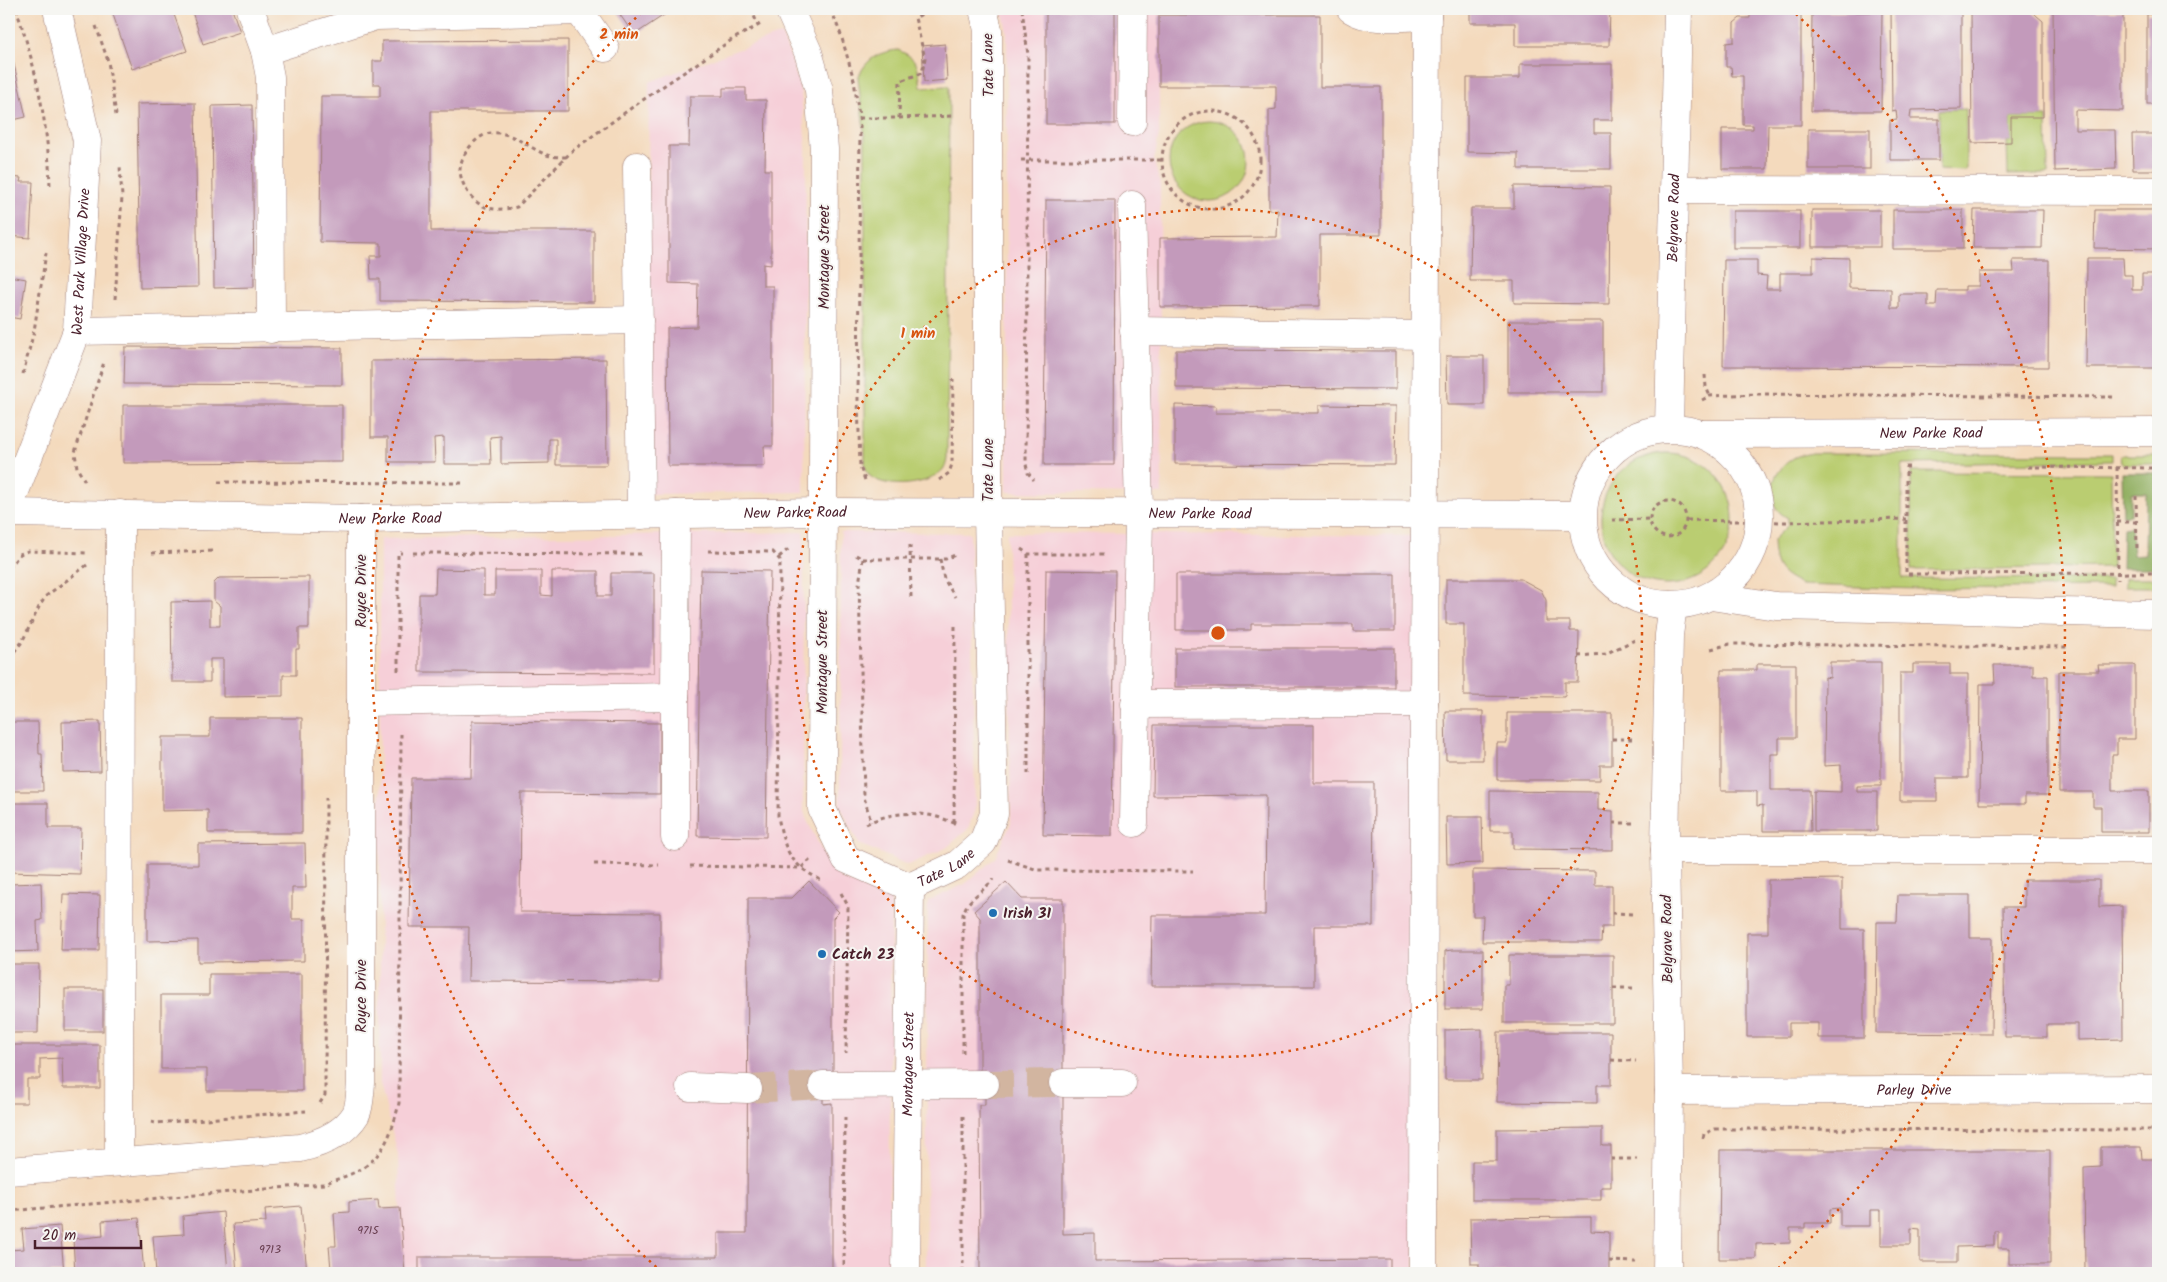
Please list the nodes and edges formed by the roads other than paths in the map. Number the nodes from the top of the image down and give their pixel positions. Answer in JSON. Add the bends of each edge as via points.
{"nodes":[{"id":1,"x":57,"y":9,"type":"edge"},
{"id":2,"x":250,"y":9,"type":"edge"},
{"id":3,"x":984,"y":9,"type":"edge"},
{"id":4,"x":1133,"y":9,"type":"edge"},
{"id":5,"x":1350,"y":9,"type":"edge"},
{"id":6,"x":1678,"y":9,"type":"edge"},
{"id":7,"x":579,"y":10,"type":"edge"},
{"id":8,"x":1427,"y":12,"type":"edge"},
{"id":9,"x":777,"y":15,"type":"edge"},
{"id":10,"x":605,"y":48,"type":"dead end"},
{"id":11,"x":265,"y":51,"type":"junction"},
{"id":12,"x":1132,"y":122,"type":"dead end"},
{"id":13,"x":637,"y":166,"type":"dead end"},
{"id":14,"x":1674,"y":190,"type":"junction"},
{"id":15,"x":2158,"y":191,"type":"edge"},
{"id":16,"x":1132,"y":205,"type":"dead end"},
{"id":17,"x":638,"y":320,"type":"junction"},
{"id":18,"x":272,"y":329,"type":"junction"},
{"id":19,"x":77,"y":331,"type":"junction"},
{"id":20,"x":1134,"y":331,"type":"junction"},
{"id":21,"x":1426,"y":334,"type":"junction"},
{"id":22,"x":1669,"y":416,"type":"junction"},
{"id":23,"x":2158,"y":432,"type":"edge"},
{"id":24,"x":1702,"y":434,"type":"junction"},
{"id":25,"x":823,"y":499,"type":"junction"},
{"id":26,"x":9,"y":507,"type":"edge"},
{"id":27,"x":9,"y":513,"type":"edge"},
{"id":28,"x":988,"y":513,"type":"junction"},
{"id":29,"x":1139,"y":513,"type":"junction"},
{"id":30,"x":120,"y":514,"type":"junction"},
{"id":31,"x":676,"y":514,"type":"junction"},
{"id":32,"x":641,"y":515,"type":"junction"},
{"id":33,"x":1582,"y":515,"type":"junction"},
{"id":34,"x":1424,"y":516,"type":"junction"},
{"id":35,"x":361,"y":519,"type":"junction"},
{"id":36,"x":1711,"y":596,"type":"junction"},
{"id":37,"x":1673,"y":606,"type":"junction"},
{"id":38,"x":2158,"y":614,"type":"edge"},
{"id":39,"x":675,"y":697,"type":"junction"},
{"id":40,"x":361,"y":702,"type":"junction"},
{"id":41,"x":1424,"y":703,"type":"junction"},
{"id":42,"x":1135,"y":704,"type":"junction"},
{"id":43,"x":1134,"y":823,"type":"dead end"},
{"id":44,"x":676,"y":837,"type":"dead end"},
{"id":45,"x":1665,"y":850,"type":"junction"},
{"id":46,"x":2158,"y":850,"type":"edge"},
{"id":47,"x":910,"y":887,"type":"junction"},
{"id":48,"x":1063,"y":1083,"type":"tunnel mouth"},
{"id":49,"x":1122,"y":1083,"type":"dead end"},
{"id":50,"x":974,"y":1084,"type":"tunnel mouth"},
{"id":51,"x":834,"y":1085,"type":"tunnel mouth"},
{"id":52,"x":908,"y":1085,"type":"junction"},
{"id":53,"x":690,"y":1087,"type":"dead end"},
{"id":54,"x":748,"y":1089,"type":"tunnel mouth"},
{"id":55,"x":2158,"y":1089,"type":"edge"},
{"id":56,"x":1669,"y":1091,"type":"junction"},
{"id":57,"x":119,"y":1161,"type":"junction"},
{"id":58,"x":9,"y":1171,"type":"edge"},
{"id":59,"x":1655,"y":1267,"type":"edge"},
{"id":60,"x":906,"y":1273,"type":"edge"},
{"id":61,"x":1423,"y":1273,"type":"edge"}],
"edges":[{"from":1,"to":19,"type":"street","name":"West Park Village Drive","via":[[88,141]]},
{"from":2,"to":11,"type":"street"},
{"from":3,"to":28,"type":"street","name":"Tate Lane","via":[[988,30]]},
{"from":4,"to":12,"type":"street"},
{"from":5,"to":8,"type":"street","via":[[1380,17]]},
{"from":6,"to":14,"type":"street","name":"Belgrave Road"},
{"from":7,"to":10,"type":"street"},
{"from":7,"to":11,"type":"street","via":[[376,16]]},
{"from":8,"to":21,"type":"street"},
{"from":9,"to":25,"type":"street","name":"Montague Street","via":[[808,52],[819,90],[824,149]]},
{"from":11,"to":18,"type":"street","via":[[270,77]]},
{"from":13,"to":17,"type":"street"},
{"from":14,"to":15,"type":"street"},
{"from":14,"to":22,"type":"street","name":"Belgrave Road"},
{"from":16,"to":20,"type":"street"},
{"from":17,"to":18,"type":"street"},
{"from":17,"to":32,"type":"street"},
{"from":18,"to":19,"type":"street"},
{"from":19,"to":26,"type":"street","name":"West Park Village Drive"},
{"from":20,"to":21,"type":"street"},
{"from":20,"to":29,"type":"street"},
{"from":21,"to":34,"type":"street"},
{"from":22,"to":24,"type":"street","via":[[1686,429]]},
{"from":22,"to":33,"type":"street","via":[[1618,446],[1599,465],[1586,489]]},
{"from":23,"to":24,"type":"street","name":"New Parke Road"},
{"from":24,"to":36,"type":"street","via":[[1728,448],[1746,470],[1757,497],[1759,526],[1751,554],[1735,578]]},
{"from":25,"to":28,"type":"street","name":"New Parke Road"},
{"from":25,"to":31,"type":"street","name":"New Parke Road"},
{"from":25,"to":47,"type":"street","name":"Montague Street","via":[[822,809],[846,859]]},
{"from":27,"to":30,"type":"street","name":"New Parke Road"},
{"from":28,"to":29,"type":"street","name":"New Parke Road"},
{"from":28,"to":47,"type":"street","name":"Tate Lane","via":[[994,814],[983,842],[957,865]]},
{"from":29,"to":34,"type":"street","name":"New Parke Road"},
{"from":29,"to":42,"type":"street"},
{"from":30,"to":35,"type":"street","name":"New Parke Road"},
{"from":30,"to":57,"type":"street","via":[[109,558]]},
{"from":31,"to":32,"type":"street","name":"New Parke Road"},
{"from":31,"to":39,"type":"street"},
{"from":32,"to":35,"type":"street","name":"New Parke Road"},
{"from":33,"to":34,"type":"street","name":"New Parke Road"},
{"from":33,"to":37,"type":"street","via":[[1586,544],[1598,569],[1619,589],[1645,602]]},
{"from":34,"to":41,"type":"street"},
{"from":35,"to":40,"type":"street","name":"Royce Drive"},
{"from":36,"to":37,"type":"street"},
{"from":36,"to":38,"type":"street","via":[[1776,606]]},
{"from":37,"to":45,"type":"street","name":"Belgrave Road","via":[[1669,635]]},
{"from":39,"to":40,"type":"street"},
{"from":39,"to":44,"type":"street"},
{"from":40,"to":57,"type":"street","name":"Royce Drive","via":[[361,1083],[356,1113],[325,1142],[300,1148]]},
{"from":41,"to":42,"type":"street"},
{"from":41,"to":61,"type":"street"},
{"from":42,"to":43,"type":"street"},
{"from":45,"to":46,"type":"street"},
{"from":45,"to":56,"type":"street","name":"Belgrave Road"},
{"from":47,"to":52,"type":"street","name":"Montague Street"},
{"from":48,"to":49,"type":"street"},
{"from":50,"to":52,"type":"street"},
{"from":51,"to":52,"type":"street"},
{"from":52,"to":60,"type":"street","name":"Montague Street"},
{"from":53,"to":54,"type":"street"},
{"from":55,"to":56,"type":"street","name":"Parley Drive"},
{"from":56,"to":59,"type":"street","name":"Belgrave Road"},
{"from":57,"to":58,"type":"street","name":"Royce Drive"}]}
